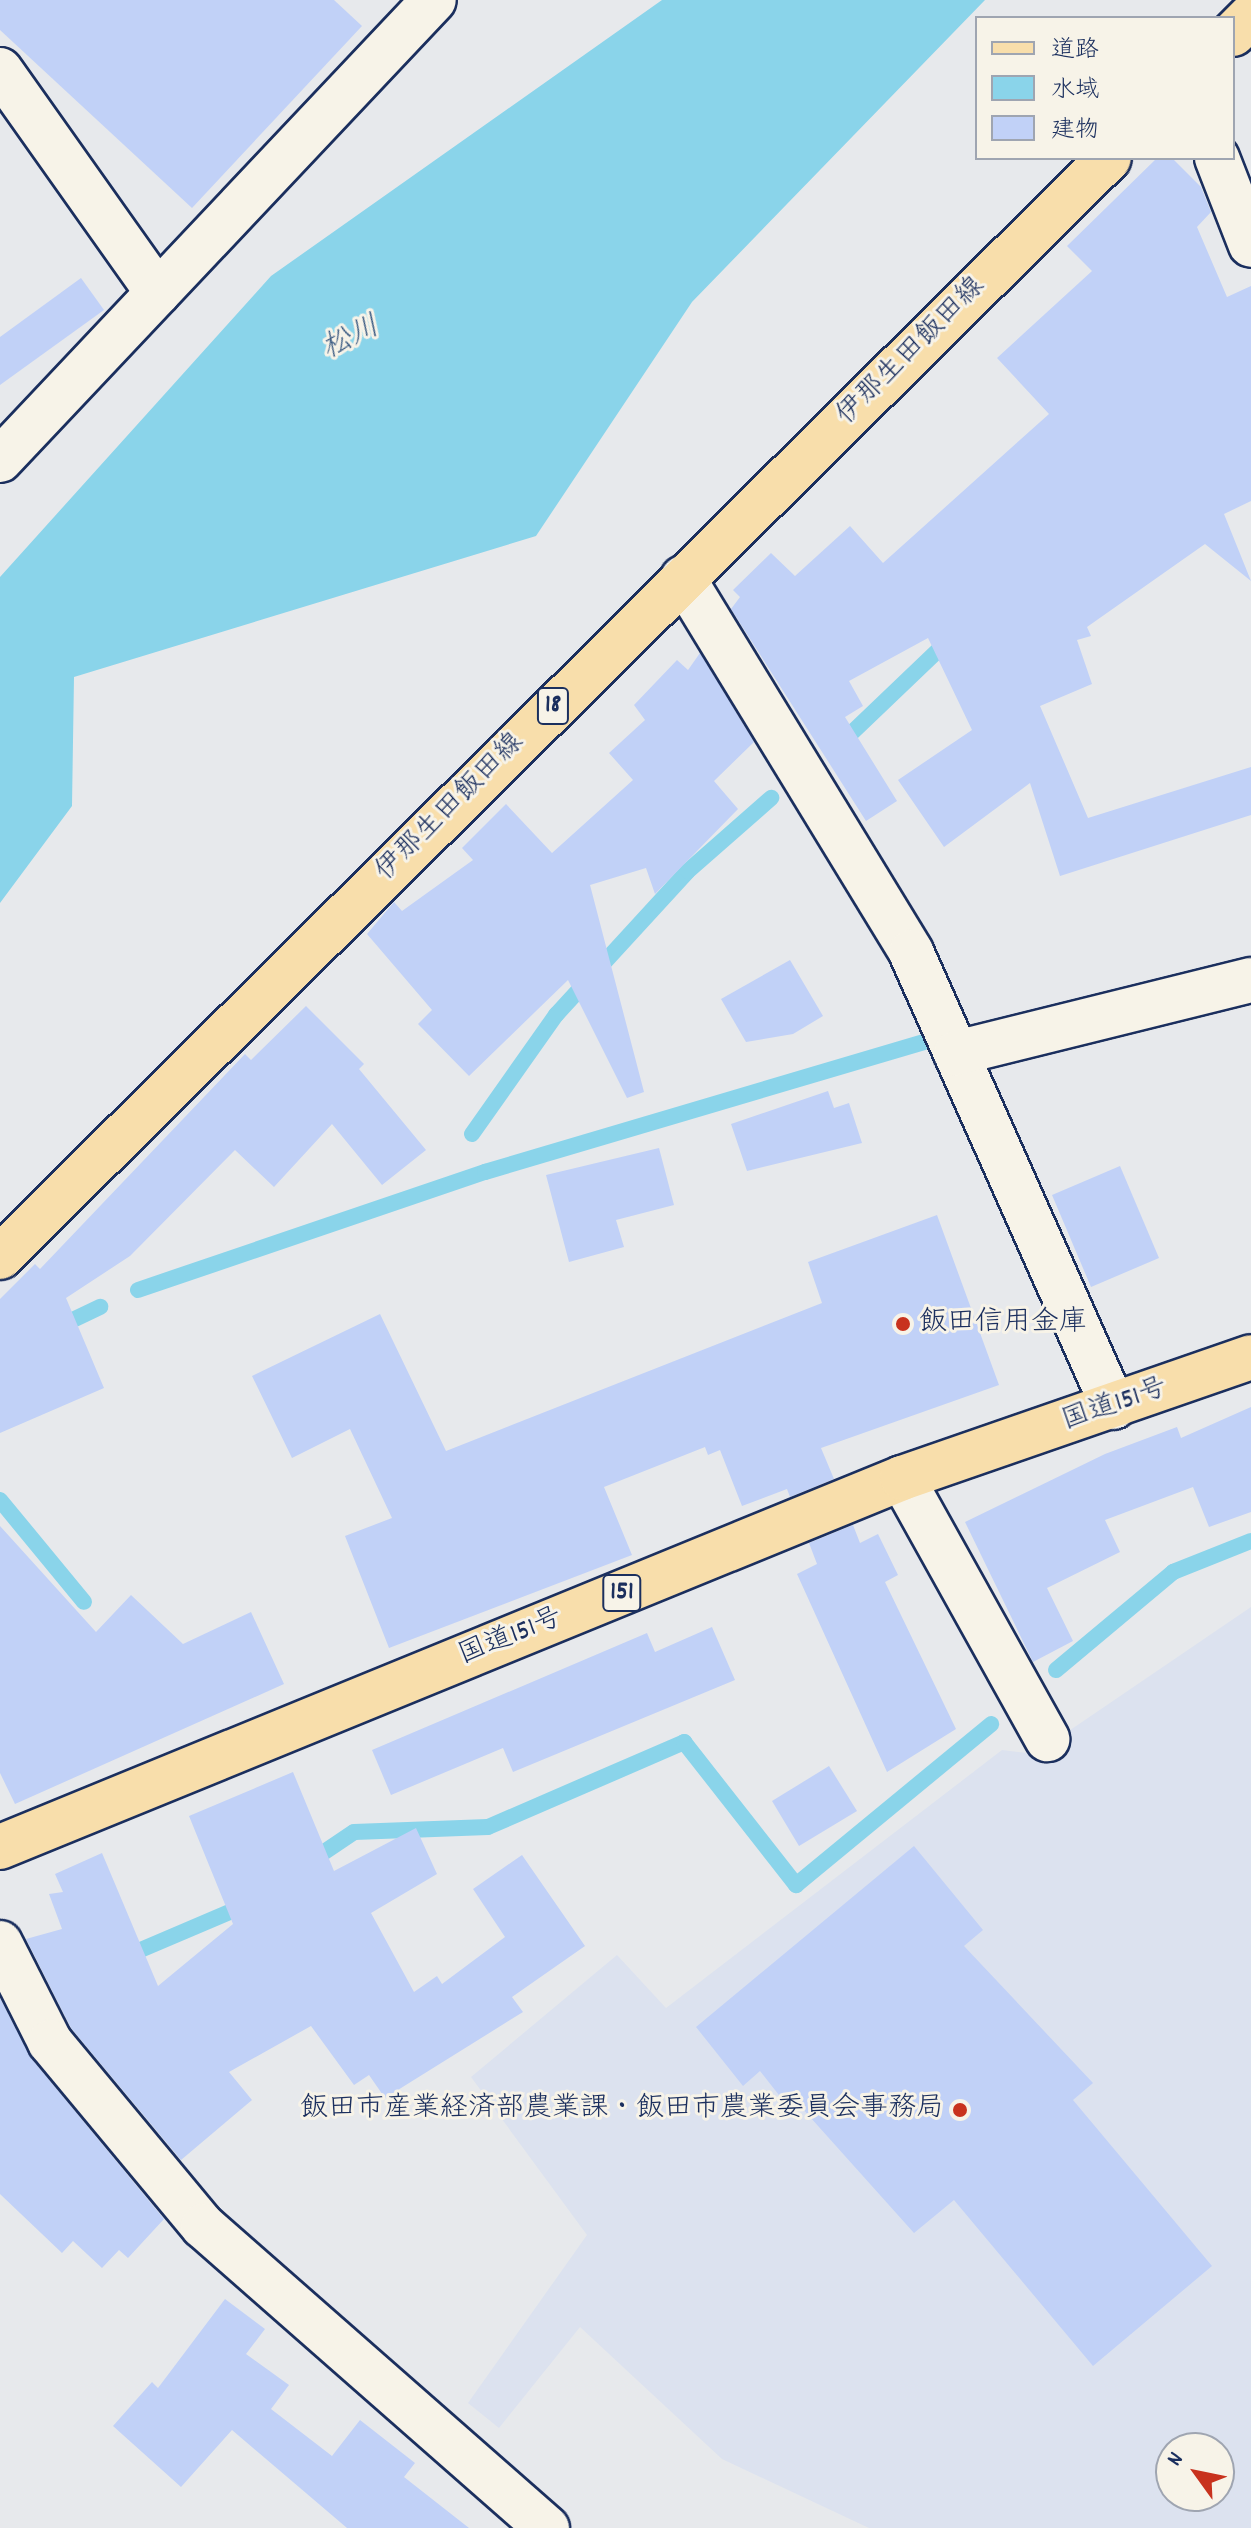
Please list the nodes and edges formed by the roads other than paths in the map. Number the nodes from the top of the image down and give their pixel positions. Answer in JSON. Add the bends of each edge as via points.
{"nodes":[{"id":1,"x":434,"y":0,"type":"edge"},
{"id":2,"x":1251,"y":16,"type":"edge"},
{"id":3,"x":1235,"y":32,"type":"edge"},
{"id":4,"x":0,"y":70,"type":"edge"},
{"id":5,"x":1107,"y":160,"type":"edge"},
{"id":6,"x":1218,"y":160,"type":"edge"},
{"id":7,"x":1251,"y":245,"type":"edge"},
{"id":8,"x":158,"y":293,"type":"junction"},
{"id":9,"x":0,"y":460,"type":"edge"},
{"id":10,"x":683,"y":578,"type":"junction"},
{"id":11,"x":1251,"y":980,"type":"edge"},
{"id":12,"x":956,"y":1053,"type":"junction"},
{"id":13,"x":0,"y":1257,"type":"edge"},
{"id":14,"x":1251,"y":1357,"type":"edge"},
{"id":15,"x":1114,"y":1407,"type":"junction"},
{"id":16,"x":902,"y":1478,"type":"junction"},
{"id":17,"x":1047,"y":1739,"type":"dead end"},
{"id":18,"x":0,"y":1847,"type":"edge"},
{"id":19,"x":0,"y":1943,"type":"edge"},
{"id":20,"x":547,"y":2528,"type":"edge"}],
"edges":[{"from":1,"to":8,"type":"street"},
{"from":2,"to":3,"type":"main road"},
{"from":4,"to":8,"type":"street"},
{"from":5,"to":10,"type":"main road","name":"伊那生田飯田線","number":"18"},
{"from":6,"to":7,"type":"street"},
{"from":8,"to":9,"type":"street"},
{"from":10,"to":12,"type":"street","via":[[911,952]]},
{"from":10,"to":13,"type":"main road","name":"伊那生田飯田線","number":"18"},
{"from":11,"to":12,"type":"street"},
{"from":12,"to":15,"type":"street"},
{"from":14,"to":15,"type":"main road","name":"国道151号","number":"151"},
{"from":15,"to":16,"type":"main road","name":"国道151号","number":"151"},
{"from":16,"to":17,"type":"street"},
{"from":16,"to":18,"type":"main road","name":"国道151号","number":"151"},
{"from":19,"to":20,"type":"street","via":[[50,2042],[203,2226]]}]}
